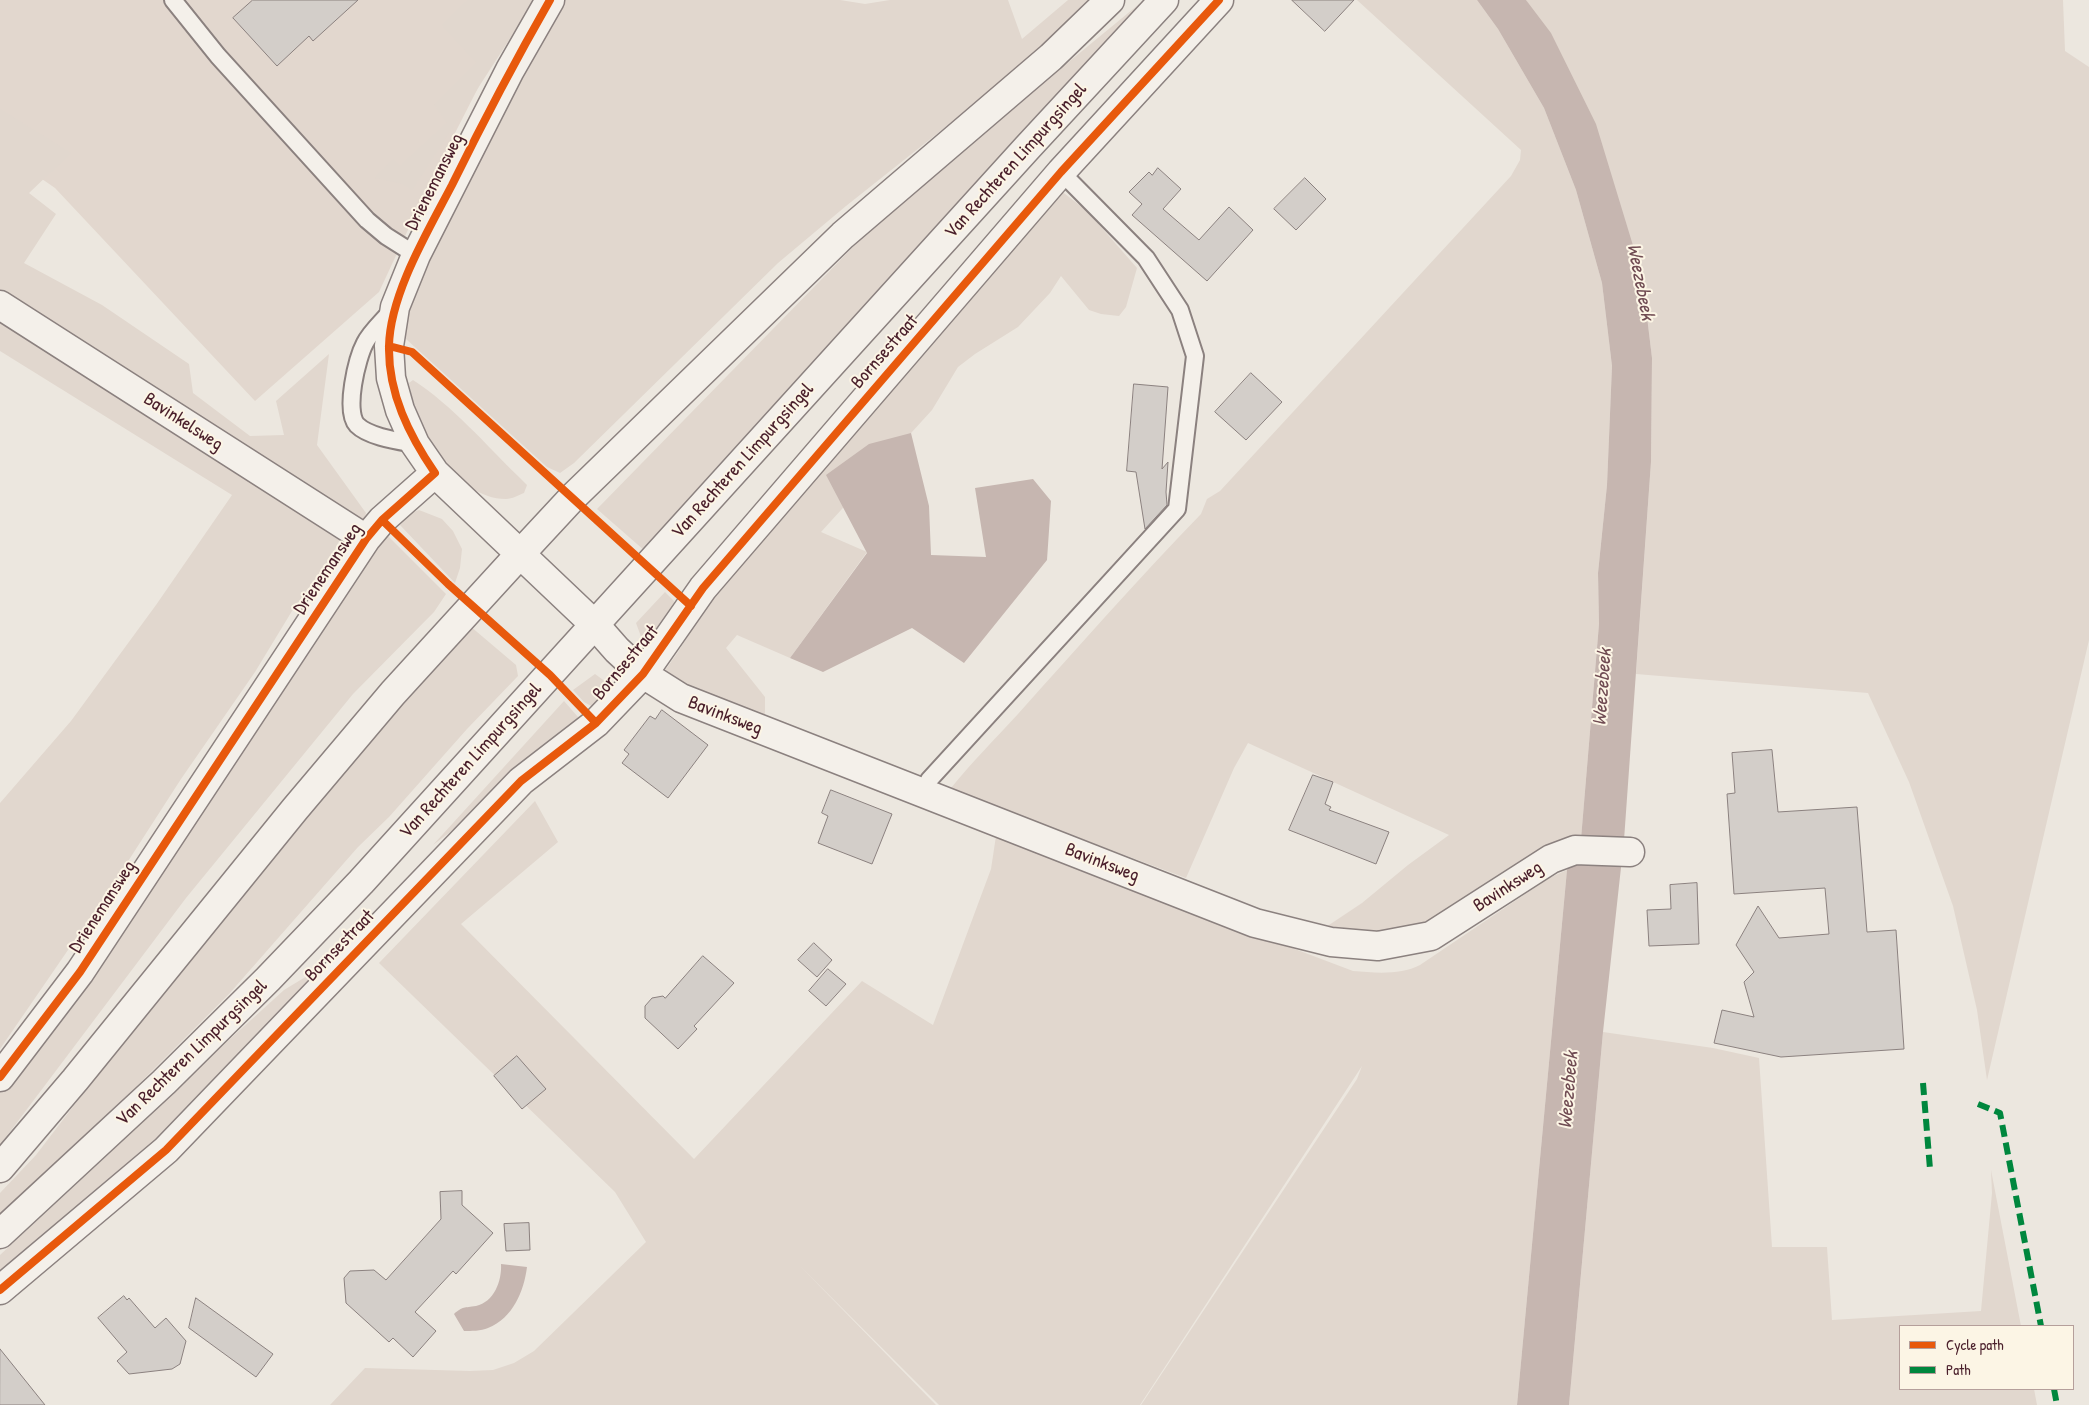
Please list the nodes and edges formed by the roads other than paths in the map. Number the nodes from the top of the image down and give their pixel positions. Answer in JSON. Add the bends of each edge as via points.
{"nodes":[{"id":1,"x":173,"y":0,"type":"edge"},
{"id":2,"x":550,"y":0,"type":"edge"},
{"id":3,"x":1110,"y":0,"type":"edge"},
{"id":4,"x":1164,"y":0,"type":"edge"},
{"id":5,"x":1219,"y":0,"type":"edge"},
{"id":6,"x":1061,"y":172,"type":"junction"},
{"id":7,"x":416,"y":255,"type":"junction"},
{"id":8,"x":0,"y":305,"type":"edge"},
{"id":9,"x":395,"y":307,"type":"junction"},
{"id":10,"x":415,"y":444,"type":"junction"},
{"id":11,"x":435,"y":472,"type":"junction"},
{"id":12,"x":366,"y":539,"type":"junction"},
{"id":13,"x":521,"y":553,"type":"junction"},
{"id":14,"x":595,"y":625,"type":"junction"},
{"id":15,"x":642,"y":674,"type":"junction"},
{"id":16,"x":923,"y":793,"type":"junction"},
{"id":17,"x":1630,"y":852,"type":"dead end"},
{"id":18,"x":0,"y":1077,"type":"edge"},
{"id":19,"x":0,"y":1168,"type":"edge"},
{"id":20,"x":0,"y":1234,"type":"edge"},
{"id":21,"x":0,"y":1290,"type":"edge"}],
"edges":[{"from":1,"to":7,"type":"lane","via":[[225,64],[367,220]]},
{"from":2,"to":7,"type":"street","name":"Drienemansweg","via":[[510,70]]},
{"from":3,"to":13,"type":"street","via":[[1051,57],[843,235],[580,490]]},
{"from":4,"to":14,"type":"street","name":"Van Rechteren Limpurgsingel"},
{"from":5,"to":6,"type":"street","name":"Bornsestraat"},
{"from":6,"to":15,"type":"street","name":"Bornsestraat","via":[[703,588]]},
{"from":6,"to":16,"type":"lane","via":[[1146,258],[1180,310],[1195,356],[1177,509],[929,780]]},
{"from":7,"to":9,"type":"street","name":"Drienemansweg"},
{"from":8,"to":12,"type":"street","name":"Bavinkelsweg"},
{"from":9,"to":10,"type":"street","name":"Drienemansweg","via":[[389,346],[392,378],[400,410]]},
{"from":9,"to":10,"type":"lane","via":[[365,342],[356,369],[350,409],[357,425],[379,437]]},
{"from":10,"to":11,"type":"street","name":"Drienemansweg"},
{"from":11,"to":12,"type":"street","name":"Drienemansweg"},
{"from":11,"to":13,"type":"street","name":"Drienemansweg"},
{"from":12,"to":18,"type":"street","name":"Drienemansweg","via":[[80,972]]},
{"from":13,"to":14,"type":"street"},
{"from":13,"to":19,"type":"street","via":[[393,693]]},
{"from":14,"to":15,"type":"street","name":"Bavinksweg"},
{"from":14,"to":20,"type":"street","name":"Van Rechteren Limpurgsingel","via":[[268,979],[164,1082]]},
{"from":15,"to":16,"type":"street","name":"Bavinksweg","via":[[680,698]]},
{"from":15,"to":21,"type":"street","name":"Bornsestraat","via":[[596,723],[521,780],[166,1150]]},
{"from":16,"to":17,"type":"street","name":"Bavinksweg","via":[[1255,923],[1331,942],[1378,946],[1431,936],[1551,859],[1576,850]]}]}
